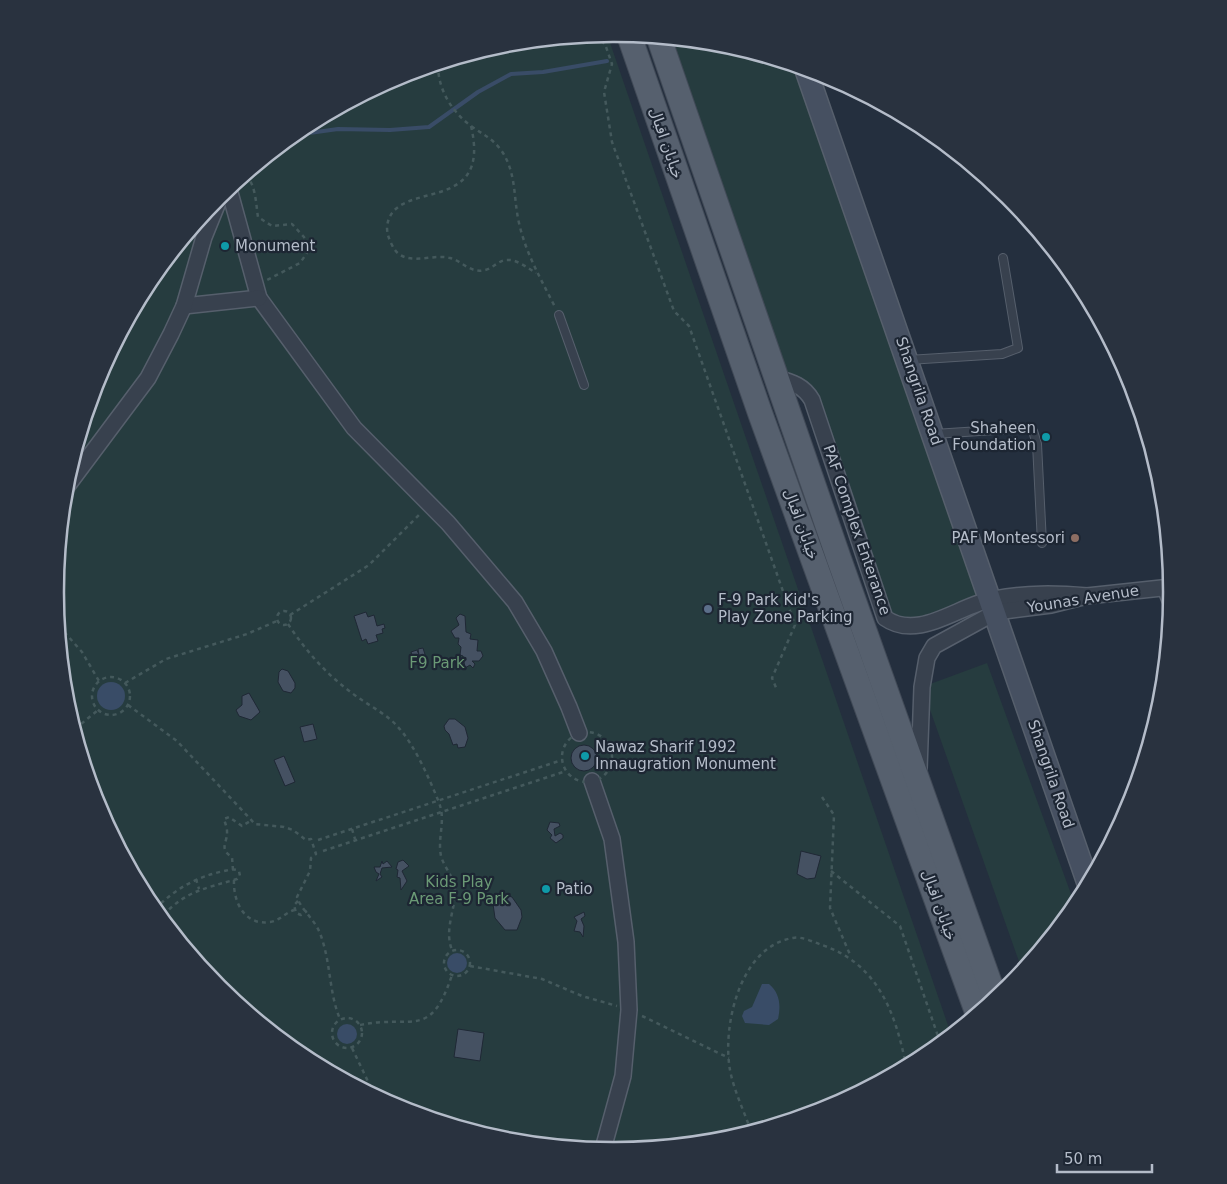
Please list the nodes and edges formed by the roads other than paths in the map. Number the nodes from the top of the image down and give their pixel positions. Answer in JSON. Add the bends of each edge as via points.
{"nodes":[{"id":1,"x":632,"y":43,"type":"edge"},
{"id":2,"x":661,"y":45,"type":"edge"},
{"id":3,"x":809,"y":79,"type":"edge"},
{"id":4,"x":231,"y":197,"type":"edge"},
{"id":5,"x":212,"y":217,"type":"edge"},
{"id":6,"x":1003,"y":258,"type":"dead end"},
{"id":7,"x":258,"y":293,"type":"junction"},
{"id":8,"x":184,"y":306,"type":"junction"},
{"id":9,"x":559,"y":315,"type":"road end"},
{"id":10,"x":908,"y":360,"type":"junction"},
{"id":11,"x":777,"y":378,"type":"junction"},
{"id":12,"x":584,"y":385,"type":"dead end"},
{"id":13,"x":934,"y":434,"type":"junction"},
{"id":14,"x":78,"y":471,"type":"edge"},
{"id":15,"x":1042,"y":543,"type":"dead end"},
{"id":16,"x":1163,"y":589,"type":"edge"},
{"id":17,"x":1087,"y":596,"type":"joint"},
{"id":18,"x":994,"y":605,"type":"junction"},
{"id":19,"x":578,"y":733,"type":"road end"},
{"id":20,"x":592,"y":781,"type":"road end"},
{"id":21,"x":919,"y":786,"type":"junction"},
{"id":22,"x":1085,"y":873,"type":"edge"},
{"id":23,"x":992,"y":990,"type":"edge"},
{"id":24,"x":975,"y":1006,"type":"edge"},
{"id":25,"x":605,"y":1142,"type":"edge"}],
"edges":[{"from":1,"to":24,"type":"main road","name":"خیابان اقبال","via":[[764,422]]},
{"from":2,"to":11,"type":"main road","name":"خیابان اقبال"},
{"from":3,"to":10,"type":"street","name":"Shangrila Road"},
{"from":4,"to":7,"type":"street"},
{"from":5,"to":8,"type":"street"},
{"from":6,"to":10,"type":"lane","via":[[1018,348],[1002,354]]},
{"from":7,"to":8,"type":"street"},
{"from":7,"to":19,"type":"street","via":[[354,428],[430,505],[515,602],[544,651]]},
{"from":8,"to":14,"type":"street","via":[[148,378]]},
{"from":9,"to":12,"type":"lane"},
{"from":10,"to":13,"type":"street","name":"Shangrila Road"},
{"from":11,"to":18,"type":"street","name":"PAF Complex Enterance","via":[[807,391],[812,400],[885,618],[895,625],[907,626]]},
{"from":11,"to":21,"type":"main road","name":"خیابان اقبال"},
{"from":13,"to":15,"type":"lane","via":[[1024,428],[1033,432],[1037,444]]},
{"from":13,"to":18,"type":"street","name":"Shangrila Road"},
{"from":16,"to":17,"type":"street","name":"Younas Avenue"},
{"from":17,"to":18,"type":"street","name":"PAF Complex Enterance","via":[[1046,592]]},
{"from":18,"to":21,"type":"street","via":[[934,646],[927,658],[920,712]]},
{"from":18,"to":22,"type":"street","name":"Shangrila Road"},
{"from":20,"to":25,"type":"street","via":[[612,839],[626,942],[629,1010],[623,1076]]},
{"from":21,"to":23,"type":"main road","name":"خیابان اقبال"}]}
